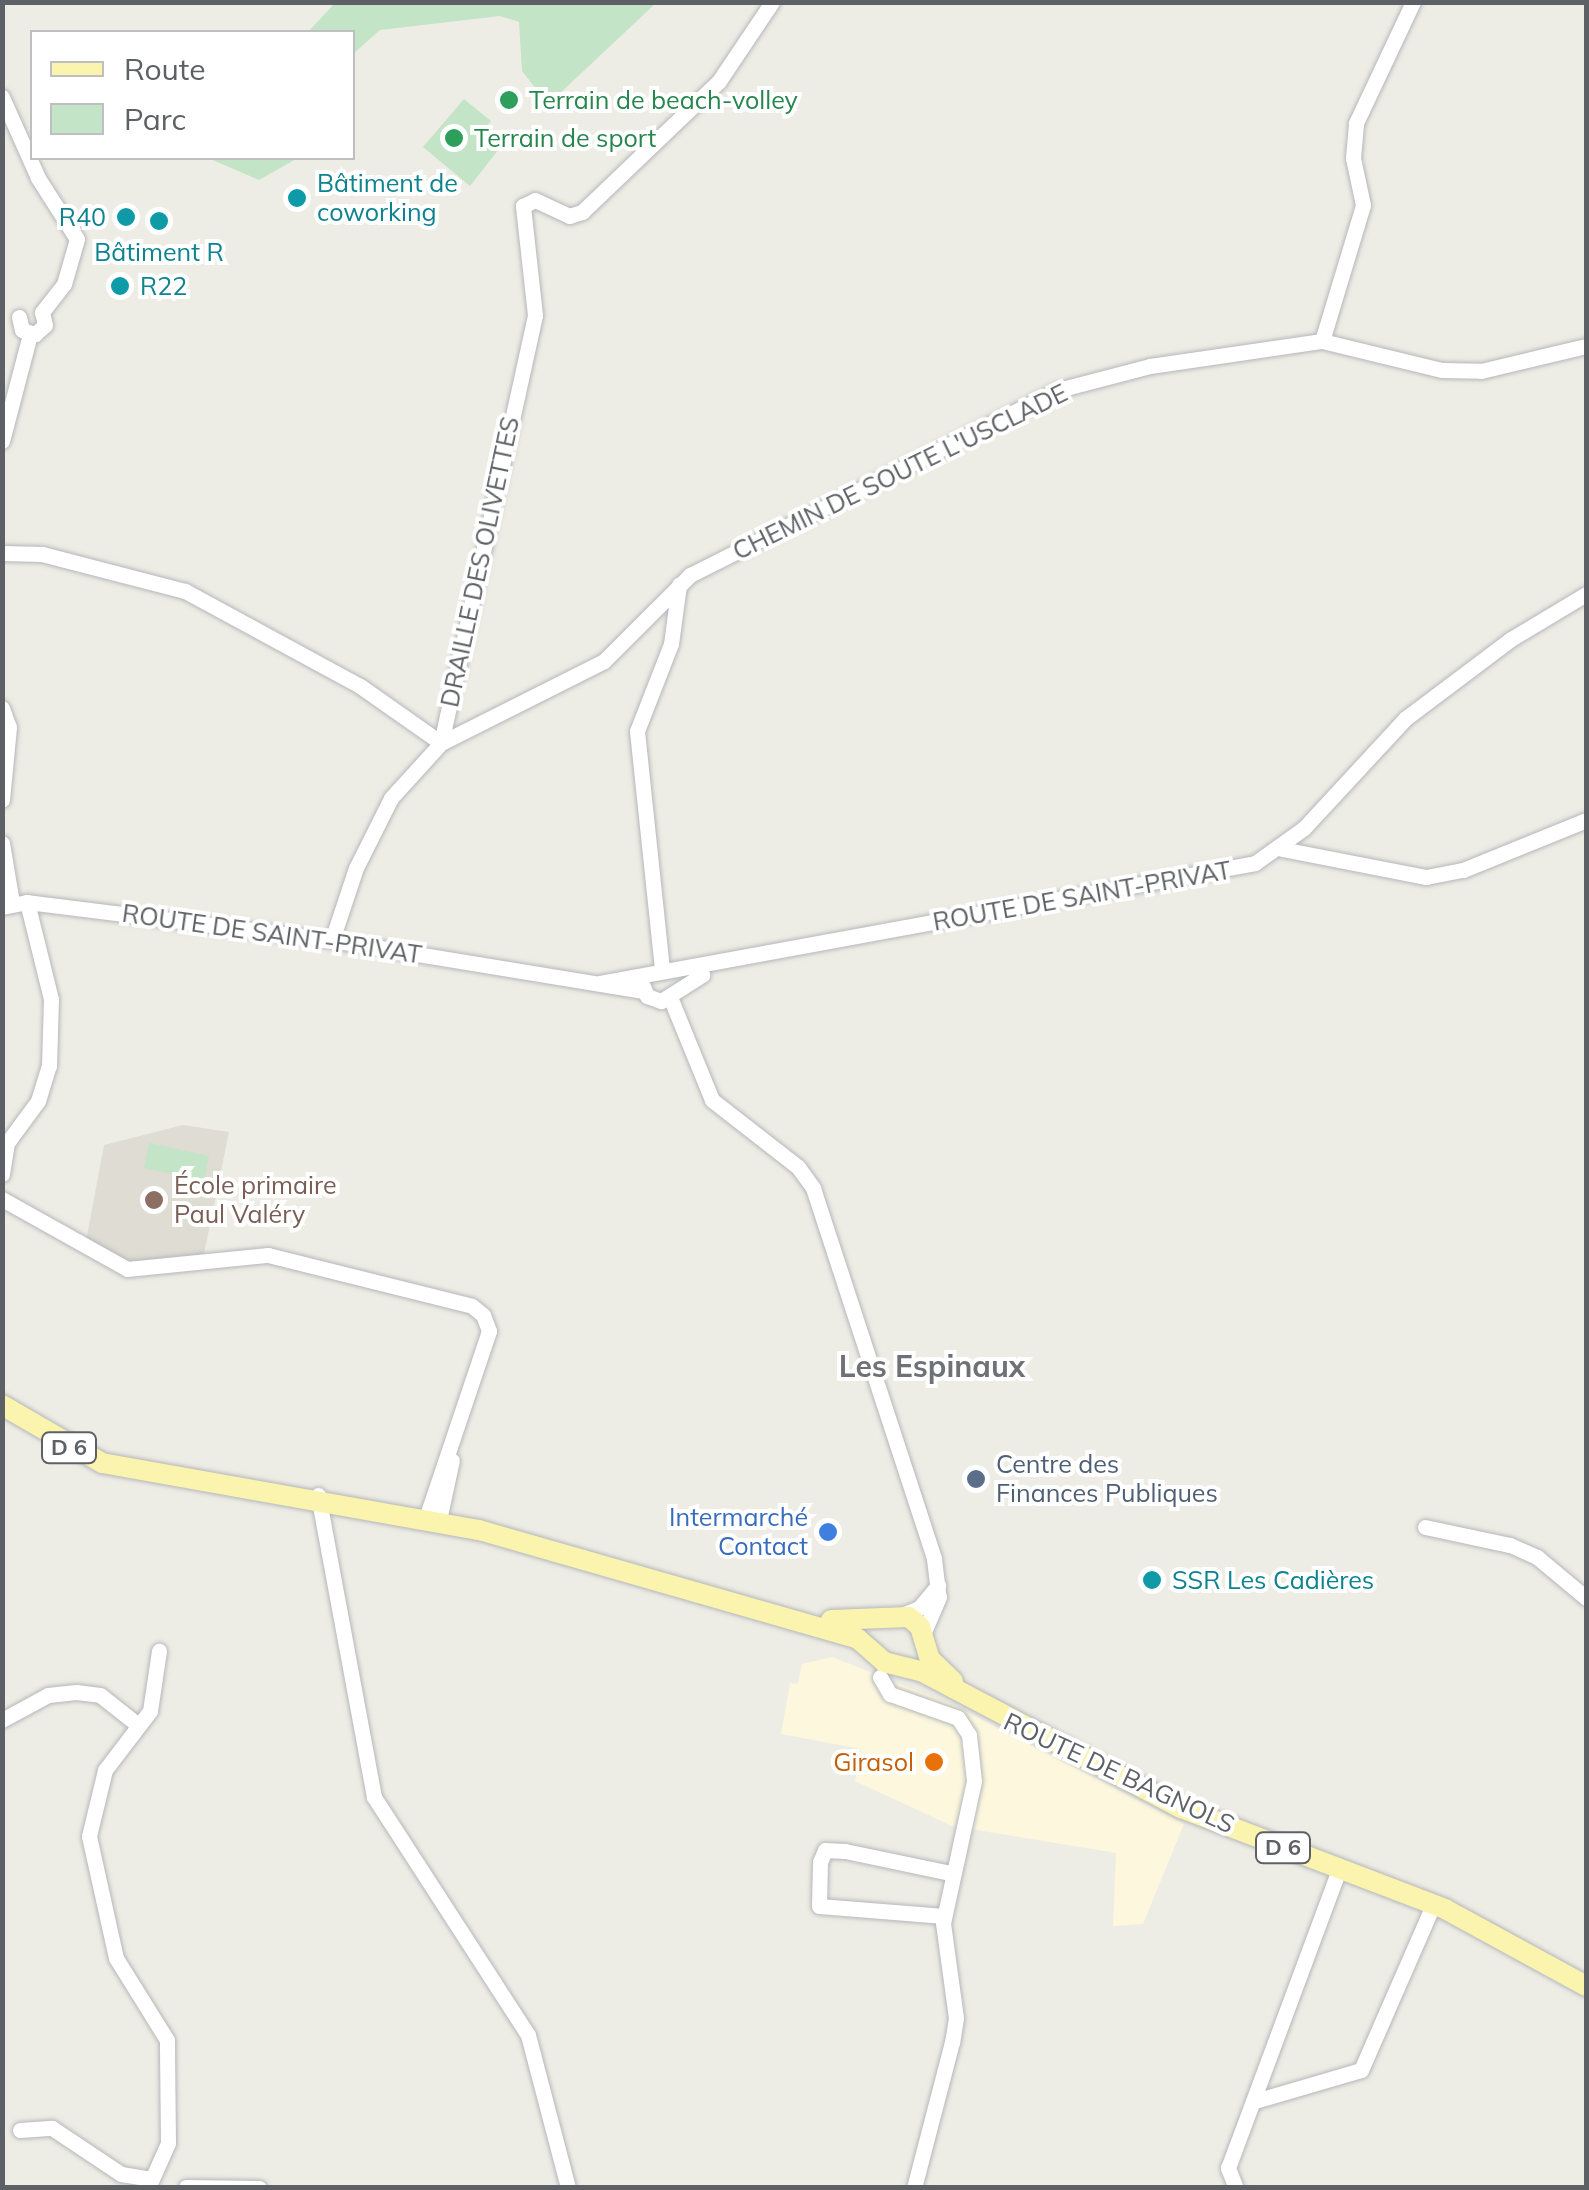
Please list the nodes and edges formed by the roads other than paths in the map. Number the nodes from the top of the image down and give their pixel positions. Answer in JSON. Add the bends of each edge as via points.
{"nodes":[{"id":1,"x":772,"y":2,"type":"edge"},
{"id":2,"x":1413,"y":2,"type":"edge"},
{"id":3,"x":2,"y":97,"type":"edge"},
{"id":4,"x":2,"y":310,"type":"edge"},
{"id":5,"x":42,"y":312,"type":"junction"},
{"id":6,"x":20,"y":318,"type":"junction"},
{"id":7,"x":30,"y":334,"type":"junction"},
{"id":8,"x":1322,"y":341,"type":"junction"},
{"id":9,"x":1586,"y":346,"type":"edge"},
{"id":10,"x":2,"y":442,"type":"edge"},
{"id":11,"x":2,"y":553,"type":"edge"},
{"id":12,"x":679,"y":584,"type":"junction"},
{"id":13,"x":1586,"y":594,"type":"edge"},
{"id":14,"x":2,"y":708,"type":"edge"},
{"id":15,"x":441,"y":744,"type":"junction"},
{"id":16,"x":2,"y":800,"type":"edge"},
{"id":17,"x":1586,"y":820,"type":"edge"},
{"id":18,"x":2,"y":843,"type":"edge"},
{"id":19,"x":1282,"y":848,"type":"junction"},
{"id":20,"x":14,"y":904,"type":"edge"},
{"id":21,"x":332,"y":940,"type":"junction"},
{"id":22,"x":660,"y":983,"type":"junction"},
{"id":23,"x":2,"y":1174,"type":"edge"},
{"id":24,"x":2,"y":1199,"type":"edge"},
{"id":25,"x":2,"y":1405,"type":"edge"},
{"id":26,"x":318,"y":1499,"type":"junction"},
{"id":27,"x":434,"y":1514,"type":"junction"},
{"id":28,"x":1425,"y":1528,"type":"dead end"},
{"id":29,"x":938,"y":1585,"type":"junction"},
{"id":30,"x":1586,"y":1598,"type":"edge"},
{"id":31,"x":771,"y":1610,"type":"junction"},
{"id":32,"x":902,"y":1615,"type":"junction"},
{"id":33,"x":880,"y":1621,"type":"junction"},
{"id":34,"x":923,"y":1636,"type":"junction"},
{"id":35,"x":160,"y":1651,"type":"dead end"},
{"id":36,"x":878,"y":1662,"type":"junction"},
{"id":37,"x":906,"y":1665,"type":"junction"},
{"id":38,"x":980,"y":1706,"type":"junction"},
{"id":39,"x":2,"y":1720,"type":"edge"},
{"id":40,"x":138,"y":1725,"type":"junction"},
{"id":41,"x":1339,"y":1869,"type":"junction"},
{"id":42,"x":950,"y":1873,"type":"junction"},
{"id":43,"x":1433,"y":1904,"type":"junction"},
{"id":44,"x":944,"y":1916,"type":"junction"},
{"id":45,"x":1586,"y":1986,"type":"edge"},
{"id":46,"x":1255,"y":2101,"type":"junction"},
{"id":47,"x":20,"y":2130,"type":"dead end"},
{"id":48,"x":162,"y":2163,"type":"junction"},
{"id":49,"x":147,"y":2183,"type":"edge"},
{"id":50,"x":186,"y":2187,"type":"edge"},
{"id":51,"x":564,"y":2187,"type":"edge"},
{"id":52,"x":260,"y":2188,"type":"edge"},
{"id":53,"x":914,"y":2188,"type":"edge"},
{"id":54,"x":1236,"y":2188,"type":"edge"}],
"edges":[{"from":1,"to":15,"type":"street","name":"DRAILLE DES OLIVETTES","via":[[719,82],[582,212],[569,216],[535,200],[523,206],[535,315]]},
{"from":2,"to":8,"type":"street","via":[[1356,122],[1353,158],[1363,205]]},
{"from":3,"to":5,"type":"street","via":[[38,178],[77,239],[64,284]]},
{"from":4,"to":6,"type":"street"},
{"from":5,"to":6,"type":"street","via":[[29,308]]},
{"from":5,"to":7,"type":"street","via":[[43,330]]},
{"from":6,"to":7,"type":"street"},
{"from":7,"to":10,"type":"street"},
{"from":8,"to":9,"type":"street","name":"CHEMIN DE SOUTE L'USCLADE","via":[[1442,370],[1480,371]]},
{"from":8,"to":12,"type":"street","name":"CHEMIN DE SOUTE L'USCLADE","via":[[1150,366],[1058,390]]},
{"from":11,"to":15,"type":"street","via":[[42,554],[185,590],[360,686]]},
{"from":12,"to":15,"type":"street","name":"CHEMIN DE SOUTE L'USCLADE","via":[[604,662]]},
{"from":12,"to":22,"type":"street","via":[[671,644],[637,731]]},
{"from":13,"to":19,"type":"street","name":"ROUTE DE SAINT-PRIVAT","via":[[1511,639],[1406,718]]},
{"from":14,"to":16,"type":"street","via":[[9,727]]},
{"from":15,"to":21,"type":"street","via":[[390,798],[356,868]]},
{"from":17,"to":19,"type":"street","via":[[1426,878]]},
{"from":18,"to":20,"type":"street"},
{"from":19,"to":22,"type":"street","name":"ROUTE DE SAINT-PRIVAT","via":[[1222,873],[797,946]]},
{"from":20,"to":21,"type":"street","name":"ROUTE DE SAINT-PRIVAT"},
{"from":20,"to":23,"type":"street","via":[[51,999],[49,1066],[38,1101],[8,1143]]},
{"from":21,"to":22,"type":"street","name":"ROUTE DE SAINT-PRIVAT","via":[[600,984]]},
{"from":22,"to":29,"type":"street","via":[[712,1100],[798,1167],[813,1188]]},
{"from":24,"to":27,"type":"street","via":[[126,1269],[268,1255],[472,1306],[489,1330]]},
{"from":25,"to":26,"type":"main road","number":"D 6","via":[[102,1463]]},
{"from":26,"to":27,"type":"main road","number":"D 6"},
{"from":26,"to":51,"type":"street","via":[[374,1797],[528,2035]]},
{"from":27,"to":31,"type":"main road","number":"D 6"},
{"from":28,"to":30,"type":"street","via":[[1510,1545],[1537,1557]]},
{"from":29,"to":32,"type":"street","via":[[919,1608]]},
{"from":29,"to":34,"type":"street"},
{"from":31,"to":33,"type":"main road","number":"D 6"},
{"from":31,"to":36,"type":"main road","number":"D 6","via":[[842,1633]]},
{"from":32,"to":33,"type":"main road"},
{"from":32,"to":34,"type":"main road"},
{"from":33,"to":36,"type":"main road"},
{"from":34,"to":37,"type":"main road"},
{"from":34,"to":38,"type":"main road","number":"D 6","via":[[930,1659]]},
{"from":35,"to":40,"type":"street","via":[[154,1699]]},
{"from":36,"to":37,"type":"main road"},
{"from":36,"to":42,"type":"street","via":[[890,1694],[958,1718],[968,1735],[974,1781]]},
{"from":37,"to":38,"type":"main road","number":"D 6"},
{"from":38,"to":41,"type":"main road","name":"ROUTE DE BAGNOLS","number":"D 6","via":[[1181,1808]]},
{"from":39,"to":40,"type":"street","via":[[48,1695],[76,1692],[100,1695]]},
{"from":40,"to":48,"type":"street","via":[[105,1770],[89,1836],[116,1958],[167,2040],[168,2143]]},
{"from":41,"to":43,"type":"main road","name":"ROUTE DE BAGNOLS","number":"D 6"},
{"from":41,"to":46,"type":"street"},
{"from":42,"to":44,"type":"street"},
{"from":42,"to":44,"type":"street","via":[[845,1851],[824,1850],[820,1862],[819,1906]]},
{"from":43,"to":45,"type":"main road","name":"ROUTE DE BAGNOLS","number":"D 6"},
{"from":43,"to":46,"type":"street","via":[[1361,2070]]},
{"from":44,"to":53,"type":"street","via":[[956,2018]]},
{"from":46,"to":54,"type":"street","via":[[1228,2168]]},
{"from":47,"to":49,"type":"street","via":[[52,2128]]},
{"from":48,"to":49,"type":"street"},
{"from":48,"to":50,"type":"street","via":[[177,2170]]},
{"from":50,"to":52,"type":"street"}]}
